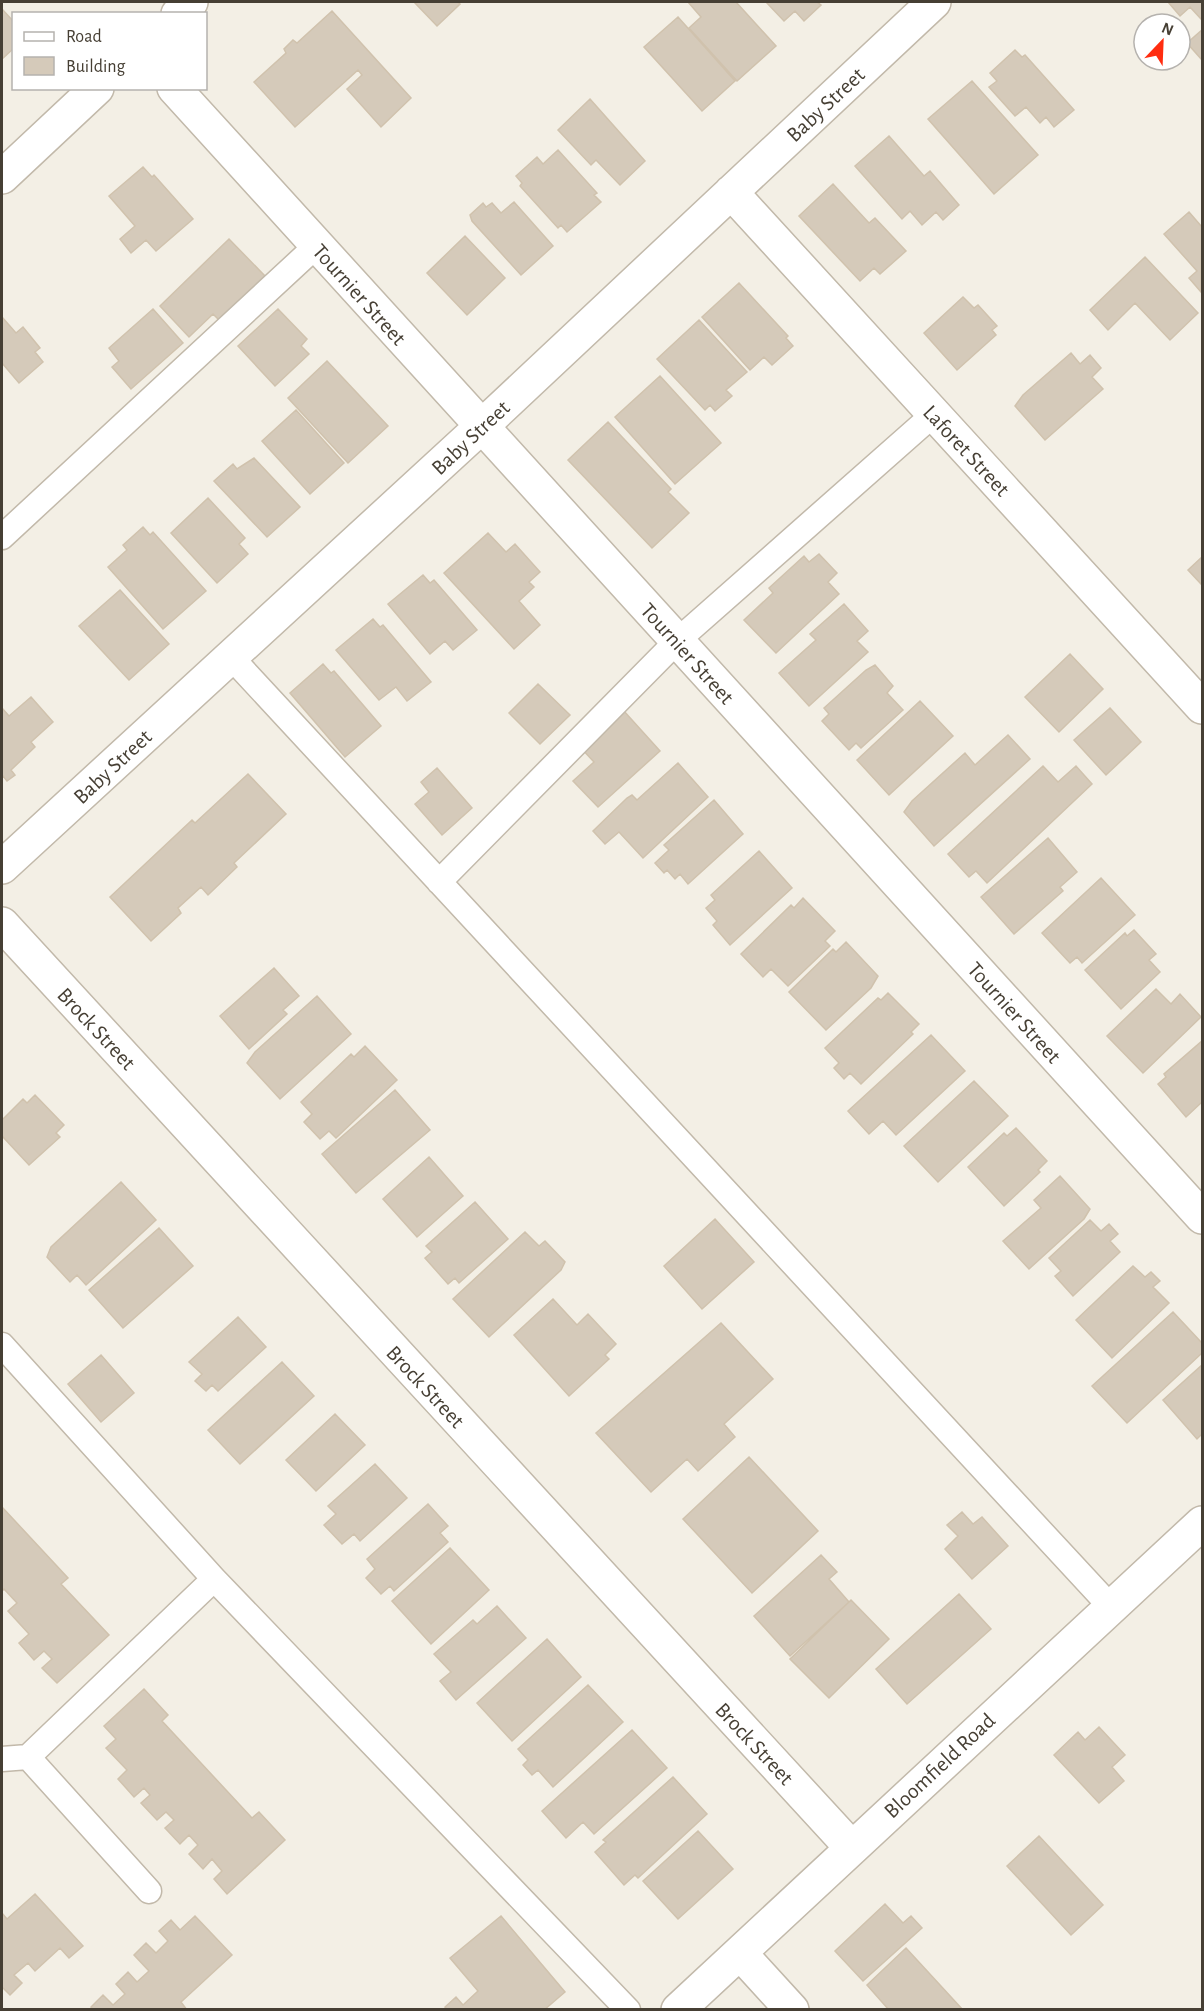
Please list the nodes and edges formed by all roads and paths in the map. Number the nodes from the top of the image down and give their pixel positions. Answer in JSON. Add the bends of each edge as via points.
{"nodes":[{"id":1,"x":934,"y":2,"type":"edge"},
{"id":2,"x":95,"y":90,"type":"edge"},
{"id":3,"x":176,"y":90,"type":"edge"},
{"id":4,"x":2,"y":177,"type":"edge"},
{"id":5,"x":731,"y":192,"type":"junction"},
{"id":6,"x":316,"y":246,"type":"junction"},
{"id":7,"x":934,"y":414,"type":"junction"},
{"id":8,"x":481,"y":427,"type":"junction"},
{"id":9,"x":2,"y":537,"type":"edge"},
{"id":10,"x":676,"y":641,"type":"junction"},
{"id":11,"x":231,"y":657,"type":"junction"},
{"id":12,"x":1203,"y":707,"type":"edge"},
{"id":13,"x":2,"y":867,"type":"edge"},
{"id":14,"x":439,"y":882,"type":"junction"},
{"id":15,"x":2,"y":924,"type":"edge"},
{"id":16,"x":1203,"y":1217,"type":"edge"},
{"id":17,"x":2,"y":1345,"type":"edge"},
{"id":18,"x":1203,"y":1523,"type":"edge"},
{"id":19,"x":214,"y":1579,"type":"junction"},
{"id":20,"x":1112,"y":1607,"type":"junction"},
{"id":21,"x":28,"y":1757,"type":"junction"},
{"id":22,"x":2,"y":1759,"type":"edge"},
{"id":23,"x":851,"y":1847,"type":"junction"},
{"id":24,"x":149,"y":1891,"type":"dead end"},
{"id":25,"x":740,"y":1953,"type":"junction"},
{"id":26,"x":628,"y":2010,"type":"edge"},
{"id":27,"x":678,"y":2010,"type":"edge"},
{"id":28,"x":792,"y":2010,"type":"edge"}],
"edges":[{"from":1,"to":5,"type":"street","name":"Baby Street"},
{"from":2,"to":4,"type":"street"},
{"from":3,"to":6,"type":"street","name":"Tournier Street"},
{"from":5,"to":7,"type":"street","name":"Laforet Street"},
{"from":5,"to":8,"type":"street","name":"Baby Street"},
{"from":6,"to":8,"type":"street","name":"Tournier Street"},
{"from":6,"to":9,"type":"lane"},
{"from":7,"to":10,"type":"lane"},
{"from":7,"to":12,"type":"street","name":"Laforet Street"},
{"from":8,"to":10,"type":"street","name":"Tournier Street"},
{"from":8,"to":11,"type":"street","name":"Baby Street"},
{"from":10,"to":14,"type":"lane"},
{"from":10,"to":16,"type":"street","name":"Tournier Street"},
{"from":11,"to":13,"type":"street","name":"Baby Street"},
{"from":11,"to":14,"type":"lane"},
{"from":14,"to":20,"type":"lane"},
{"from":15,"to":23,"type":"street","name":"Brock Street"},
{"from":17,"to":19,"type":"lane"},
{"from":18,"to":20,"type":"street","name":"Bloomfield Road"},
{"from":19,"to":21,"type":"lane"},
{"from":19,"to":26,"type":"lane"},
{"from":20,"to":23,"type":"street","name":"Bloomfield Road"},
{"from":21,"to":22,"type":"lane"},
{"from":21,"to":24,"type":"lane"},
{"from":23,"to":25,"type":"street","name":"Bloomfield Road"},
{"from":25,"to":27,"type":"street","name":"Bloomfield Road"},
{"from":25,"to":28,"type":"street"}]}
